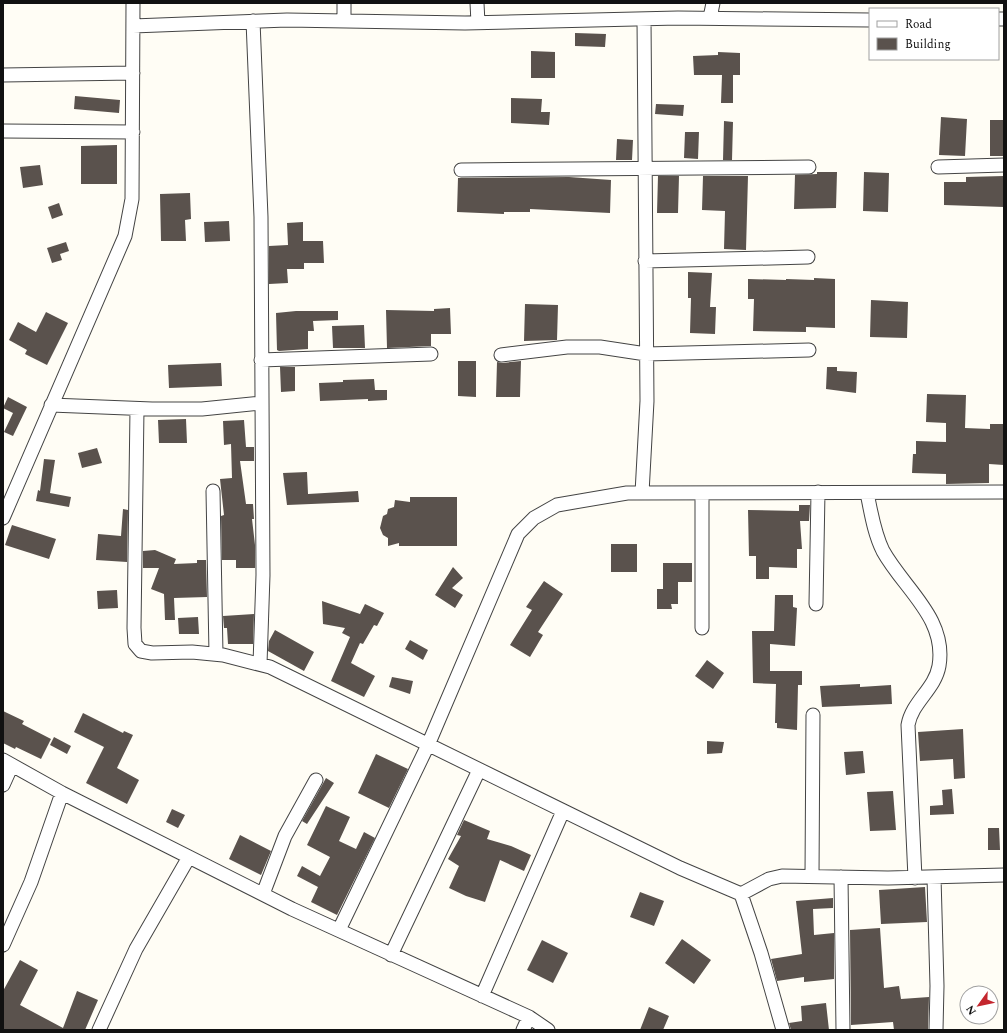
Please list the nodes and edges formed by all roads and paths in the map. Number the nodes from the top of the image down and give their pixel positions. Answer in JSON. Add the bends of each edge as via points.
{"nodes":[{"id":1,"x":133,"y":3,"type":"edge"},
{"id":2,"x":344,"y":3,"type":"edge"},
{"id":3,"x":477,"y":3,"type":"edge"},
{"id":4,"x":713,"y":3,"type":"edge"},
{"id":5,"x":710,"y":18,"type":"junction"},
{"id":6,"x":644,"y":19,"type":"junction"},
{"id":7,"x":869,"y":20,"type":"edge"},
{"id":8,"x":252,"y":21,"type":"junction"},
{"id":9,"x":344,"y":21,"type":"junction"},
{"id":10,"x":478,"y":23,"type":"junction"},
{"id":11,"x":133,"y":26,"type":"junction"},
{"id":12,"x":133,"y":73,"type":"junction"},
{"id":13,"x":3,"y":75,"type":"edge"},
{"id":14,"x":3,"y":131,"type":"edge"},
{"id":15,"x":133,"y":132,"type":"junction"},
{"id":16,"x":1004,"y":165,"type":"edge"},
{"id":17,"x":809,"y":167,"type":"dead end"},
{"id":18,"x":938,"y":167,"type":"dead end"},
{"id":19,"x":644,"y":168,"type":"junction"},
{"id":20,"x":461,"y":170,"type":"dead end"},
{"id":21,"x":808,"y":257,"type":"dead end"},
{"id":22,"x":645,"y":261,"type":"junction"},
{"id":23,"x":809,"y":350,"type":"dead end"},
{"id":24,"x":431,"y":354,"type":"dead end"},
{"id":25,"x":646,"y":354,"type":"junction"},
{"id":26,"x":501,"y":355,"type":"dead end"},
{"id":27,"x":261,"y":360,"type":"junction"},
{"id":28,"x":261,"y":403,"type":"junction"},
{"id":29,"x":51,"y":405,"type":"junction"},
{"id":30,"x":138,"y":409,"type":"junction"},
{"id":31,"x":213,"y":491,"type":"dead end"},
{"id":32,"x":818,"y":492,"type":"junction"},
{"id":33,"x":1004,"y":492,"type":"edge"},
{"id":34,"x":8,"y":493,"type":"edge"},
{"id":35,"x":642,"y":493,"type":"junction"},
{"id":36,"x":702,"y":493,"type":"junction"},
{"id":37,"x":867,"y":493,"type":"junction"},
{"id":38,"x":3,"y":518,"type":"edge"},
{"id":39,"x":816,"y":604,"type":"dead end"},
{"id":40,"x":702,"y":628,"type":"dead end"},
{"id":41,"x":216,"y":654,"type":"junction"},
{"id":42,"x":260,"y":664,"type":"junction"},
{"id":43,"x":813,"y":714,"type":"dead end"},
{"id":44,"x":428,"y":745,"type":"junction"},
{"id":45,"x":7,"y":763,"type":"edge"},
{"id":46,"x":479,"y":770,"type":"junction"},
{"id":47,"x":316,"y":780,"type":"dead end"},
{"id":48,"x":3,"y":785,"type":"edge"},
{"id":49,"x":62,"y":793,"type":"junction"},
{"id":50,"x":563,"y":811,"type":"junction"},
{"id":51,"x":189,"y":857,"type":"junction"},
{"id":52,"x":1004,"y":875,"type":"edge"},
{"id":53,"x":812,"y":877,"type":"junction"},
{"id":54,"x":841,"y":877,"type":"junction"},
{"id":55,"x":934,"y":877,"type":"junction"},
{"id":56,"x":915,"y":878,"type":"junction"},
{"id":57,"x":263,"y":894,"type":"junction"},
{"id":58,"x":741,"y":894,"type":"junction"},
{"id":59,"x":339,"y":930,"type":"junction"},
{"id":60,"x":3,"y":945,"type":"edge"},
{"id":61,"x":391,"y":955,"type":"junction"},
{"id":62,"x":482,"y":996,"type":"junction"},
{"id":63,"x":529,"y":1017,"type":"junction"},
{"id":64,"x":99,"y":1030,"type":"edge"},
{"id":65,"x":523,"y":1030,"type":"edge"},
{"id":66,"x":548,"y":1030,"type":"edge"},
{"id":67,"x":783,"y":1030,"type":"edge"},
{"id":68,"x":843,"y":1030,"type":"edge"},
{"id":69,"x":936,"y":1030,"type":"edge"}],
"edges":[{"from":1,"to":11,"type":"street"},
{"from":2,"to":9,"type":"street"},
{"from":3,"to":10,"type":"street"},
{"from":4,"to":5,"type":"street"},
{"from":5,"to":6,"type":"street"},
{"from":5,"to":7,"type":"street"},
{"from":6,"to":10,"type":"street"},
{"from":6,"to":19,"type":"street"},
{"from":8,"to":9,"type":"street"},
{"from":8,"to":11,"type":"street"},
{"from":8,"to":27,"type":"street","via":[[261,217]]},
{"from":9,"to":10,"type":"street"},
{"from":11,"to":12,"type":"street"},
{"from":12,"to":13,"type":"street"},
{"from":12,"to":15,"type":"street"},
{"from":14,"to":15,"type":"street"},
{"from":15,"to":29,"type":"street","via":[[132,199],[125,236]]},
{"from":16,"to":18,"type":"street"},
{"from":17,"to":19,"type":"street"},
{"from":19,"to":20,"type":"street"},
{"from":19,"to":22,"type":"street"},
{"from":21,"to":22,"type":"street"},
{"from":22,"to":25,"type":"street"},
{"from":23,"to":25,"type":"street"},
{"from":24,"to":27,"type":"street"},
{"from":25,"to":26,"type":"street","via":[[600,347],[567,347]]},
{"from":25,"to":35,"type":"street","via":[[647,401]]},
{"from":27,"to":28,"type":"street"},
{"from":28,"to":30,"type":"street","via":[[202,409]]},
{"from":28,"to":42,"type":"street","via":[[263,575]]},
{"from":29,"to":30,"type":"street"},
{"from":29,"to":34,"type":"street"},
{"from":30,"to":41,"type":"street","via":[[135,644],[141,651],[152,653]]},
{"from":31,"to":41,"type":"street"},
{"from":32,"to":36,"type":"street"},
{"from":32,"to":37,"type":"street"},
{"from":32,"to":39,"type":"street"},
{"from":33,"to":37,"type":"street"},
{"from":34,"to":38,"type":"street"},
{"from":35,"to":36,"type":"street"},
{"from":35,"to":44,"type":"street","via":[[627,493],[556,505],[534,518],[518,534]]},
{"from":36,"to":40,"type":"street"},
{"from":37,"to":56,"type":"street","via":[[876,535],[891,564],[929,614],[936,631],[940,657],[936,674],[912,710],[908,725]]},
{"from":41,"to":42,"type":"street"},
{"from":42,"to":44,"type":"street"},
{"from":43,"to":53,"type":"street"},
{"from":44,"to":46,"type":"street"},
{"from":44,"to":59,"type":"street"},
{"from":45,"to":48,"type":"street"},
{"from":45,"to":49,"type":"street"},
{"from":46,"to":50,"type":"street"},
{"from":46,"to":61,"type":"street"},
{"from":47,"to":57,"type":"street","via":[[285,836]]},
{"from":49,"to":51,"type":"street"},
{"from":49,"to":60,"type":"street","via":[[31,882]]},
{"from":50,"to":58,"type":"street","via":[[680,868]]},
{"from":50,"to":62,"type":"street"},
{"from":51,"to":57,"type":"street"},
{"from":51,"to":64,"type":"street","via":[[136,949]]},
{"from":52,"to":55,"type":"street"},
{"from":53,"to":54,"type":"street"},
{"from":53,"to":58,"type":"street","via":[[782,876],[769,879]]},
{"from":54,"to":56,"type":"street"},
{"from":54,"to":68,"type":"street"},
{"from":55,"to":56,"type":"street"},
{"from":55,"to":69,"type":"street"},
{"from":57,"to":59,"type":"street"},
{"from":58,"to":67,"type":"street"},
{"from":59,"to":61,"type":"street"},
{"from":61,"to":62,"type":"street"},
{"from":62,"to":63,"type":"street"},
{"from":63,"to":65,"type":"street"},
{"from":63,"to":66,"type":"street"}]}
